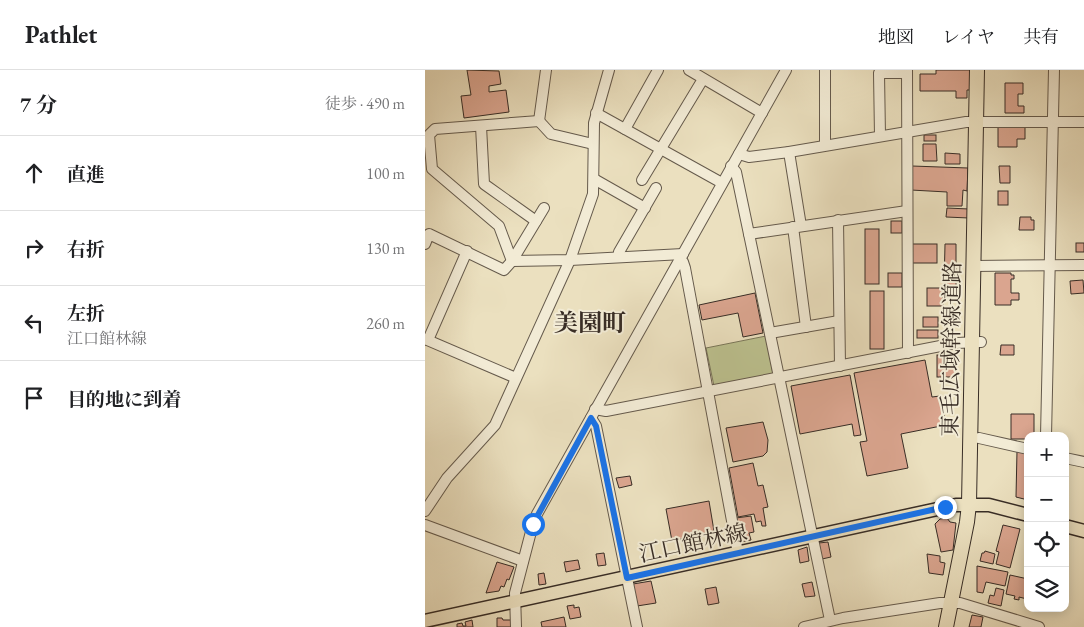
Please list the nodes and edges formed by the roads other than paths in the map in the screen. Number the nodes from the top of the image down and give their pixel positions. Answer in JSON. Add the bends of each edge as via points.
{"nodes":[{"id":1,"x":546,"y":70,"type":"edge"},
{"id":2,"x":609,"y":70,"type":"edge"},
{"id":3,"x":658,"y":70,"type":"edge"},
{"id":4,"x":689,"y":70,"type":"edge"},
{"id":5,"x":786,"y":70,"type":"edge"},
{"id":6,"x":825,"y":70,"type":"edge"},
{"id":7,"x":977,"y":70,"type":"edge"},
{"id":8,"x":987,"y":70,"type":"edge"},
{"id":9,"x":1054,"y":70,"type":"edge"},
{"id":10,"x":907,"y":71,"type":"edge"},
{"id":11,"x":703,"y":78,"type":"junction"},
{"id":12,"x":761,"y":112,"type":"junction"},
{"id":13,"x":596,"y":113,"type":"junction"},
{"id":14,"x":539,"y":121,"type":"junction"},
{"id":15,"x":981,"y":122,"type":"junction"},
{"id":16,"x":1053,"y":122,"type":"junction"},
{"id":17,"x":1084,"y":122,"type":"edge"},
{"id":18,"x":481,"y":126,"type":"junction"},
{"id":19,"x":625,"y":128,"type":"junction"},
{"id":20,"x":907,"y":132,"type":"junction"},
{"id":21,"x":880,"y":136,"type":"junction"},
{"id":22,"x":593,"y":144,"type":"junction"},
{"id":23,"x":825,"y":145,"type":"junction"},
{"id":24,"x":660,"y":147,"type":"junction"},
{"id":25,"x":789,"y":152,"type":"junction"},
{"id":26,"x":739,"y":154,"type":"junction"},
{"id":27,"x":731,"y":166,"type":"junction"},
{"id":28,"x":429,"y":168,"type":"edge"},
{"id":29,"x":594,"y":179,"type":"junction"},
{"id":30,"x":642,"y":180,"type":"dead end"},
{"id":31,"x":722,"y":182,"type":"junction"},
{"id":32,"x":656,"y":188,"type":"dead end"},
{"id":33,"x":544,"y":208,"type":"dead end"},
{"id":34,"x":645,"y":208,"type":"junction"},
{"id":35,"x":907,"y":211,"type":"junction"},
{"id":36,"x":838,"y":220,"type":"junction"},
{"id":37,"x":536,"y":221,"type":"junction"},
{"id":38,"x":797,"y":227,"type":"junction"},
{"id":39,"x":749,"y":234,"type":"junction"},
{"id":40,"x":425,"y":244,"type":"edge"},
{"id":41,"x":467,"y":252,"type":"junction"},
{"id":42,"x":618,"y":257,"type":"junction"},
{"id":43,"x":681,"y":257,"type":"junction"},
{"id":44,"x":570,"y":260,"type":"junction"},
{"id":45,"x":512,"y":261,"type":"junction"},
{"id":46,"x":1050,"y":265,"type":"junction"},
{"id":47,"x":1084,"y":265,"type":"edge"},
{"id":48,"x":978,"y":266,"type":"junction"},
{"id":49,"x":839,"y":321,"type":"junction"},
{"id":50,"x":806,"y":327,"type":"junction"},
{"id":51,"x":770,"y":334,"type":"junction"},
{"id":52,"x":427,"y":340,"type":"edge"},
{"id":53,"x":977,"y":342,"type":"junction"},
{"id":54,"x":908,"y":353,"type":"junction"},
{"id":55,"x":840,"y":366,"type":"junction"},
{"id":56,"x":516,"y":378,"type":"junction"},
{"id":57,"x":779,"y":378,"type":"junction"},
{"id":58,"x":709,"y":392,"type":"junction"},
{"id":59,"x":593,"y":414,"type":"junction"},
{"id":60,"x":1047,"y":432,"type":"edge"},
{"id":61,"x":979,"y":438,"type":"junction"},
{"id":62,"x":1024,"y":448,"type":"edge"},
{"id":63,"x":1069,"y":459,"type":"edge"},
{"id":64,"x":1084,"y":462,"type":"edge"},
{"id":65,"x":973,"y":504,"type":"junction"},
{"id":66,"x":425,"y":511,"type":"edge"},
{"id":67,"x":1024,"y":514,"type":"edge"},
{"id":68,"x":425,"y":524,"type":"edge"},
{"id":69,"x":1069,"y":527,"type":"edge"},
{"id":70,"x":1084,"y":531,"type":"edge"},
{"id":71,"x":812,"y":536,"type":"junction"},
{"id":72,"x":738,"y":553,"type":"junction"},
{"id":73,"x":523,"y":561,"type":"junction"},
{"id":74,"x":627,"y":578,"type":"junction"},
{"id":75,"x":515,"y":602,"type":"junction"},
{"id":76,"x":956,"y":603,"type":"junction"},
{"id":77,"x":859,"y":615,"type":"junction"},
{"id":78,"x":830,"y":620,"type":"junction"},
{"id":79,"x":425,"y":621,"type":"edge"},
{"id":80,"x":516,"y":627,"type":"edge"},
{"id":81,"x":637,"y":627,"type":"edge"},
{"id":82,"x":804,"y":627,"type":"edge"},
{"id":83,"x":857,"y":627,"type":"edge"},
{"id":84,"x":946,"y":627,"type":"edge"},
{"id":85,"x":955,"y":627,"type":"edge"},
{"id":86,"x":1039,"y":627,"type":"edge"}],
"edges":[{"from":1,"to":14,"type":"street"},
{"from":2,"to":13,"type":"street"},
{"from":3,"to":19,"type":"street"},
{"from":4,"to":11,"type":"street"},
{"from":5,"to":12,"type":"street"},
{"from":6,"to":23,"type":"street"},
{"from":7,"to":15,"type":"highway","name":"東毛広域幹線道路"},
{"from":8,"to":15,"type":"highway","name":"東毛広域幹線道路"},
{"from":9,"to":16,"type":"street"},
{"from":10,"to":20,"type":"street"},
{"from":10,"to":21,"type":"street","via":[[879,73]]},
{"from":11,"to":12,"type":"street"},
{"from":11,"to":24,"type":"street"},
{"from":12,"to":26,"type":"street"},
{"from":13,"to":19,"type":"street"},
{"from":13,"to":22,"type":"street"},
{"from":14,"to":18,"type":"street"},
{"from":14,"to":22,"type":"street","via":[[551,134]]},
{"from":15,"to":16,"type":"street"},
{"from":15,"to":20,"type":"street"},
{"from":15,"to":48,"type":"highway","name":"東毛広域幹線道路"},
{"from":16,"to":17,"type":"street"},
{"from":16,"to":46,"type":"street"},
{"from":18,"to":28,"type":"street","via":[[435,129],[429,135]]},
{"from":18,"to":37,"type":"street","via":[[484,184]]},
{"from":19,"to":24,"type":"street"},
{"from":20,"to":21,"type":"street"},
{"from":20,"to":35,"type":"street"},
{"from":21,"to":23,"type":"street"},
{"from":22,"to":29,"type":"street"},
{"from":23,"to":25,"type":"street"},
{"from":24,"to":30,"type":"street"},
{"from":24,"to":31,"type":"street"},
{"from":25,"to":26,"type":"street","via":[[749,157]]},
{"from":25,"to":38,"type":"street"},
{"from":26,"to":27,"type":"street"},
{"from":27,"to":31,"type":"street"},
{"from":27,"to":39,"type":"street","via":[[736,172]]},
{"from":28,"to":45,"type":"street","via":[[499,226]]},
{"from":29,"to":34,"type":"street"},
{"from":29,"to":44,"type":"street","via":[[589,209]]},
{"from":31,"to":43,"type":"street"},
{"from":32,"to":34,"type":"street"},
{"from":33,"to":37,"type":"street"},
{"from":34,"to":42,"type":"street"},
{"from":35,"to":36,"type":"street"},
{"from":35,"to":54,"type":"street"},
{"from":36,"to":38,"type":"street"},
{"from":36,"to":49,"type":"street"},
{"from":37,"to":45,"type":"street"},
{"from":38,"to":39,"type":"street"},
{"from":38,"to":50,"type":"street"},
{"from":39,"to":51,"type":"street"},
{"from":40,"to":41,"type":"street","via":[[429,234]]},
{"from":41,"to":45,"type":"street","via":[[504,270]]},
{"from":41,"to":52,"type":"street"},
{"from":42,"to":43,"type":"street"},
{"from":42,"to":44,"type":"street"},
{"from":43,"to":58,"type":"street"},
{"from":43,"to":59,"type":"street"},
{"from":44,"to":45,"type":"street"},
{"from":44,"to":56,"type":"street"},
{"from":46,"to":47,"type":"street"},
{"from":46,"to":48,"type":"street"},
{"from":46,"to":60,"type":"street"},
{"from":48,"to":53,"type":"highway","name":"東毛広域幹線道路"},
{"from":49,"to":50,"type":"street"},
{"from":49,"to":55,"type":"street"},
{"from":50,"to":51,"type":"street"},
{"from":51,"to":57,"type":"street"},
{"from":52,"to":56,"type":"street"},
{"from":53,"to":54,"type":"street"},
{"from":53,"to":61,"type":"highway","name":"東毛広域幹線道路"},
{"from":53,"to":65,"type":"highway","name":"東毛広域幹線道路"},
{"from":54,"to":55,"type":"street"},
{"from":55,"to":57,"type":"street"},
{"from":56,"to":66,"type":"street","via":[[495,425],[447,478]]},
{"from":57,"to":58,"type":"street"},
{"from":57,"to":71,"type":"street"},
{"from":58,"to":59,"type":"street"},
{"from":58,"to":72,"type":"street"},
{"from":59,"to":73,"type":"street","via":[[537,514]]},
{"from":59,"to":74,"type":"street"},
{"from":61,"to":62,"type":"street"},
{"from":61,"to":65,"type":"highway","name":"東毛広域幹線道路"},
{"from":63,"to":64,"type":"street"},
{"from":65,"to":67,"type":"main road","name":"江口館林線"},
{"from":65,"to":71,"type":"main road","name":"江口館林線","via":[[945,507]]},
{"from":65,"to":76,"type":"highway","name":"東毛広域幹線道路","via":[[975,524]]},
{"from":68,"to":73,"type":"street"},
{"from":69,"to":70,"type":"main road"},
{"from":71,"to":72,"type":"main road","name":"江口館林線"},
{"from":71,"to":78,"type":"street"},
{"from":72,"to":74,"type":"main road","name":"江口館林線"},
{"from":73,"to":75,"type":"street"},
{"from":74,"to":75,"type":"main road","name":"江口館林線"},
{"from":74,"to":81,"type":"street"},
{"from":75,"to":79,"type":"main road","name":"江口館林線"},
{"from":75,"to":80,"type":"street"},
{"from":76,"to":77,"type":"street"},
{"from":76,"to":84,"type":"highway","name":"東毛広域幹線道路"},
{"from":76,"to":85,"type":"highway","name":"東毛広域幹線道路"},
{"from":76,"to":86,"type":"street"},
{"from":77,"to":78,"type":"street"},
{"from":77,"to":83,"type":"street"},
{"from":78,"to":82,"type":"street"}]}
